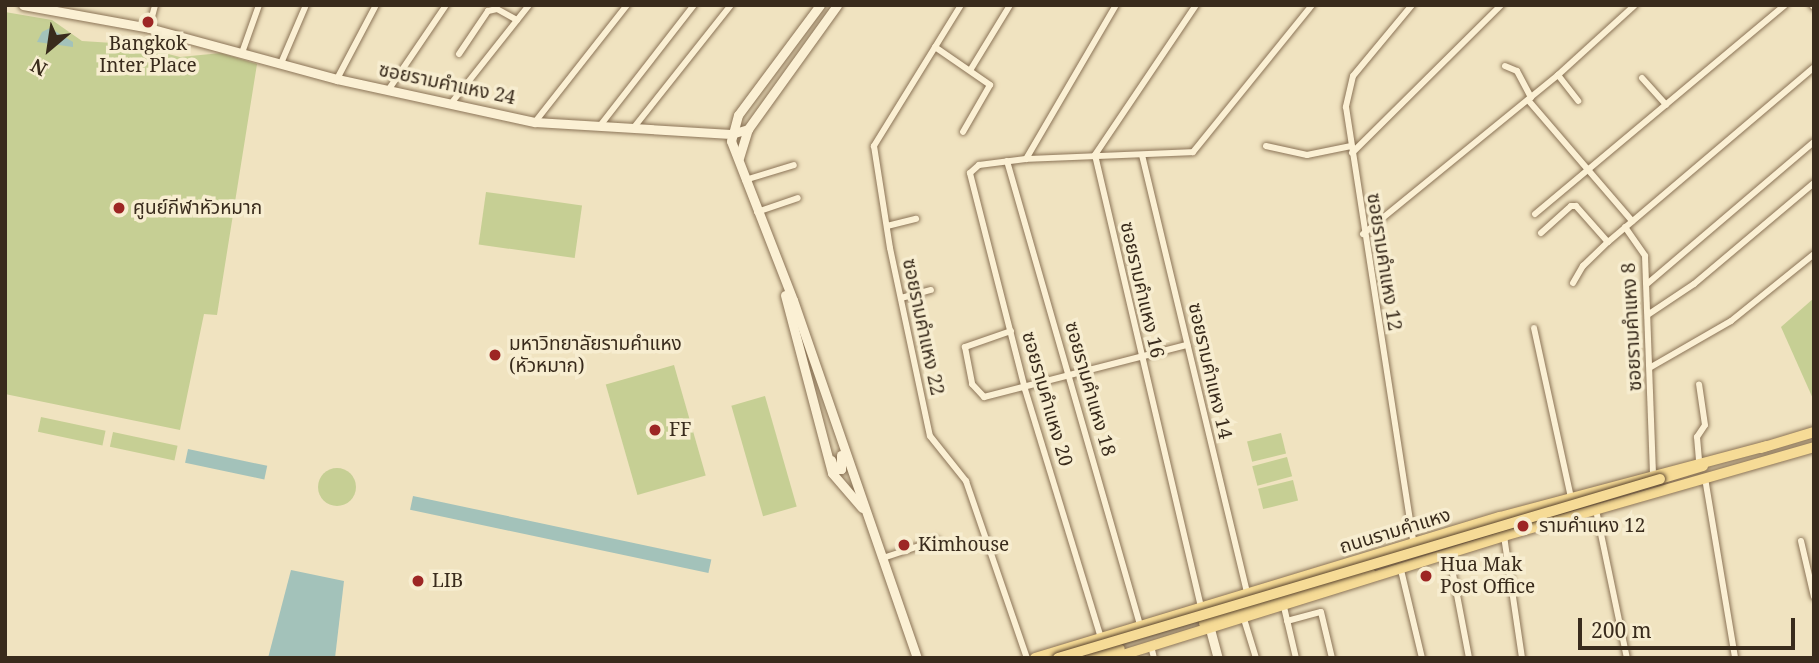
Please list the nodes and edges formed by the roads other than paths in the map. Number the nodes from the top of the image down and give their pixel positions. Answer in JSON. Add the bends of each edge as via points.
{"nodes":[{"id":1,"x":25,"y":5,"type":"edge"},
{"id":2,"x":155,"y":5,"type":"edge"},
{"id":3,"x":258,"y":5,"type":"edge"},
{"id":4,"x":306,"y":5,"type":"edge"},
{"id":5,"x":376,"y":5,"type":"edge"},
{"id":6,"x":446,"y":5,"type":"edge"},
{"id":7,"x":529,"y":5,"type":"edge"},
{"id":8,"x":627,"y":5,"type":"edge"},
{"id":9,"x":694,"y":5,"type":"edge"},
{"id":10,"x":731,"y":5,"type":"edge"},
{"id":11,"x":820,"y":5,"type":"edge"},
{"id":12,"x":837,"y":5,"type":"edge"},
{"id":13,"x":961,"y":5,"type":"edge"},
{"id":14,"x":1010,"y":5,"type":"edge"},
{"id":15,"x":1116,"y":5,"type":"edge"},
{"id":16,"x":1196,"y":5,"type":"edge"},
{"id":17,"x":1412,"y":5,"type":"edge"},
{"id":18,"x":1501,"y":5,"type":"edge"},
{"id":19,"x":1634,"y":5,"type":"edge"},
{"id":20,"x":1785,"y":5,"type":"edge"},
{"id":21,"x":1309,"y":6,"type":"edge"},
{"id":22,"x":517,"y":20,"type":"junction"},
{"id":23,"x":149,"y":28,"type":"junction"},
{"id":24,"x":801,"y":29,"type":"junction"},
{"id":25,"x":812,"y":38,"type":"junction"},
{"id":26,"x":935,"y":47,"type":"junction"},
{"id":27,"x":243,"y":50,"type":"junction"},
{"id":28,"x":459,"y":54,"type":"dead end"},
{"id":29,"x":282,"y":61,"type":"junction"},
{"id":30,"x":1505,"y":66,"type":"dead end"},
{"id":31,"x":1814,"y":68,"type":"edge"},
{"id":32,"x":971,"y":69,"type":"junction"},
{"id":33,"x":1558,"y":75,"type":"junction"},
{"id":34,"x":1642,"y":78,"type":"dead end"},
{"id":35,"x":337,"y":79,"type":"junction"},
{"id":36,"x":389,"y":89,"type":"junction"},
{"id":37,"x":1529,"y":99,"type":"junction"},
{"id":38,"x":453,"y":101,"type":"junction"},
{"id":39,"x":1578,"y":102,"type":"dead end"},
{"id":40,"x":1666,"y":105,"type":"junction"},
{"id":41,"x":738,"y":115,"type":"junction"},
{"id":42,"x":535,"y":122,"type":"junction"},
{"id":43,"x":635,"y":126,"type":"junction"},
{"id":44,"x":599,"y":127,"type":"junction"},
{"id":45,"x":748,"y":129,"type":"junction"},
{"id":46,"x":716,"y":131,"type":"junction"},
{"id":47,"x":963,"y":132,"type":"dead end"},
{"id":48,"x":731,"y":134,"type":"junction"},
{"id":49,"x":1814,"y":142,"type":"edge"},
{"id":50,"x":1266,"y":146,"type":"dead end"},
{"id":51,"x":1352,"y":150,"type":"junction"},
{"id":52,"x":1095,"y":155,"type":"junction"},
{"id":53,"x":1142,"y":155,"type":"junction"},
{"id":54,"x":1026,"y":159,"type":"junction"},
{"id":55,"x":1007,"y":161,"type":"junction"},
{"id":56,"x":739,"y":163,"type":"junction"},
{"id":57,"x":794,"y":165,"type":"dead end"},
{"id":58,"x":1588,"y":171,"type":"junction"},
{"id":59,"x":745,"y":180,"type":"junction"},
{"id":60,"x":1814,"y":183,"type":"edge"},
{"id":61,"x":798,"y":198,"type":"dead end"},
{"id":62,"x":757,"y":212,"type":"junction"},
{"id":63,"x":1535,"y":214,"type":"dead end"},
{"id":64,"x":916,"y":219,"type":"dead end"},
{"id":65,"x":1632,"y":221,"type":"junction"},
{"id":66,"x":887,"y":226,"type":"junction"},
{"id":67,"x":1625,"y":227,"type":"junction"},
{"id":68,"x":1541,"y":233,"type":"dead end"},
{"id":69,"x":1363,"y":234,"type":"junction"},
{"id":70,"x":1608,"y":242,"type":"junction"},
{"id":71,"x":1812,"y":255,"type":"edge"},
{"id":72,"x":780,"y":266,"type":"junction"},
{"id":73,"x":1573,"y":283,"type":"dead end"},
{"id":74,"x":1647,"y":284,"type":"junction"},
{"id":75,"x":931,"y":290,"type":"dead end"},
{"id":76,"x":901,"y":298,"type":"junction"},
{"id":77,"x":1649,"y":314,"type":"junction"},
{"id":78,"x":1534,"y":328,"type":"dead end"},
{"id":79,"x":1011,"y":331,"type":"junction"},
{"id":80,"x":1187,"y":345,"type":"junction"},
{"id":81,"x":1141,"y":357,"type":"junction"},
{"id":82,"x":1651,"y":367,"type":"junction"},
{"id":83,"x":1070,"y":376,"type":"junction"},
{"id":84,"x":1699,"y":384,"type":"dead end"},
{"id":85,"x":1025,"y":388,"type":"junction"},
{"id":86,"x":828,"y":403,"type":"junction"},
{"id":87,"x":1814,"y":432,"type":"edge"},
{"id":88,"x":1767,"y":446,"type":"junction"},
{"id":89,"x":1814,"y":447,"type":"edge"},
{"id":90,"x":828,"y":454,"type":"junction"},
{"id":91,"x":1699,"y":460,"type":"junction"},
{"id":92,"x":1657,"y":476,"type":"junction"},
{"id":93,"x":1705,"y":478,"type":"junction"},
{"id":94,"x":1571,"y":497,"type":"junction"},
{"id":95,"x":1596,"y":510,"type":"junction"},
{"id":96,"x":866,"y":514,"type":"junction"},
{"id":97,"x":1504,"y":536,"type":"junction"},
{"id":98,"x":937,"y":540,"type":"dead end"},
{"id":99,"x":1801,"y":541,"type":"dead end"},
{"id":100,"x":1414,"y":544,"type":"junction"},
{"id":101,"x":1446,"y":554,"type":"junction"},
{"id":102,"x":883,"y":558,"type":"junction"},
{"id":103,"x":1401,"y":570,"type":"junction"},
{"id":104,"x":1247,"y":594,"type":"junction"},
{"id":105,"x":1814,"y":597,"type":"edge"},
{"id":106,"x":1201,"y":607,"type":"junction"},
{"id":107,"x":1284,"y":607,"type":"junction"},
{"id":108,"x":1244,"y":619,"type":"junction"},
{"id":109,"x":1287,"y":621,"type":"junction"},
{"id":110,"x":1140,"y":626,"type":"junction"},
{"id":111,"x":1210,"y":629,"type":"junction"},
{"id":112,"x":1101,"y":638,"type":"junction"},
{"id":113,"x":1080,"y":644,"type":"junction"},
{"id":114,"x":1151,"y":646,"type":"junction"},
{"id":115,"x":917,"y":658,"type":"edge"},
{"id":116,"x":1027,"y":658,"type":"edge"},
{"id":117,"x":1035,"y":658,"type":"edge"},
{"id":118,"x":1058,"y":658,"type":"edge"},
{"id":119,"x":1084,"y":658,"type":"edge"},
{"id":120,"x":1090,"y":658,"type":"edge"},
{"id":121,"x":1113,"y":658,"type":"edge"},
{"id":122,"x":1154,"y":658,"type":"edge"},
{"id":123,"x":1218,"y":658,"type":"edge"},
{"id":124,"x":1256,"y":658,"type":"edge"},
{"id":125,"x":1296,"y":658,"type":"edge"},
{"id":126,"x":1332,"y":658,"type":"edge"},
{"id":127,"x":1422,"y":658,"type":"edge"},
{"id":128,"x":1469,"y":658,"type":"edge"},
{"id":129,"x":1522,"y":658,"type":"edge"},
{"id":130,"x":1627,"y":658,"type":"edge"},
{"id":131,"x":1735,"y":658,"type":"edge"}],
"edges":[{"from":1,"to":23,"type":"main road","name":"ซอยรามคำแหง 24"},
{"from":2,"to":23,"type":"street"},
{"from":3,"to":27,"type":"street"},
{"from":4,"to":29,"type":"street"},
{"from":5,"to":35,"type":"street"},
{"from":6,"to":36,"type":"street"},
{"from":7,"to":22,"type":"street"},
{"from":8,"to":42,"type":"street"},
{"from":9,"to":44,"type":"street"},
{"from":10,"to":43,"type":"street"},
{"from":11,"to":24,"type":"main road"},
{"from":12,"to":25,"type":"main road"},
{"from":13,"to":26,"type":"street","name":"ซอยรามคำแหง 22"},
{"from":14,"to":32,"type":"street"},
{"from":15,"to":54,"type":"street"},
{"from":16,"to":52,"type":"street"},
{"from":17,"to":51,"type":"street","name":"ซอยรามคำแหง 12","via":[[1348,84]]},
{"from":18,"to":51,"type":"street"},
{"from":19,"to":33,"type":"street"},
{"from":20,"to":40,"type":"street"},
{"from":21,"to":53,"type":"street","via":[[1200,148],[1184,154]]},
{"from":22,"to":28,"type":"street","via":[[497,9],[488,10]]},
{"from":22,"to":38,"type":"street"},
{"from":23,"to":27,"type":"main road","name":"ซอยรามคำแหง 24"},
{"from":24,"to":25,"type":"main road","via":[[801,37]]},
{"from":24,"to":41,"type":"main road"},
{"from":25,"to":45,"type":"main road"},
{"from":26,"to":32,"type":"street"},
{"from":26,"to":66,"type":"street","name":"ซอยรามคำแหง 22","via":[[874,146]]},
{"from":27,"to":29,"type":"main road","name":"ซอยรามคำแหง 24"},
{"from":29,"to":35,"type":"main road","name":"ซอยรามคำแหง 24"},
{"from":30,"to":37,"type":"street","via":[[1517,71]]},
{"from":31,"to":65,"type":"street"},
{"from":32,"to":47,"type":"street","via":[[990,85]]},
{"from":33,"to":37,"type":"street"},
{"from":33,"to":39,"type":"street"},
{"from":34,"to":40,"type":"street"},
{"from":35,"to":36,"type":"main road","name":"ซอยรามคำแหง 24"},
{"from":36,"to":38,"type":"main road","name":"ซอยรามคำแหง 24"},
{"from":37,"to":58,"type":"street"},
{"from":37,"to":69,"type":"street"},
{"from":38,"to":42,"type":"main road","name":"ซอยรามคำแหง 24"},
{"from":40,"to":58,"type":"street"},
{"from":41,"to":46,"type":"main road"},
{"from":41,"to":48,"type":"main road"},
{"from":42,"to":44,"type":"main road","name":"ซอยรามคำแหง 24"},
{"from":43,"to":44,"type":"main road","name":"ซอยรามคำแหง 24"},
{"from":43,"to":46,"type":"main road","name":"ซอยรามคำแหง 24"},
{"from":45,"to":48,"type":"main road"},
{"from":45,"to":56,"type":"main road","via":[[740,145]]},
{"from":46,"to":48,"type":"main road","name":"ซอยรามคำแหง 24"},
{"from":46,"to":56,"type":"main road"},
{"from":48,"to":56,"type":"main road"},
{"from":49,"to":74,"type":"street"},
{"from":50,"to":51,"type":"street","via":[[1307,155]]},
{"from":51,"to":69,"type":"street","name":"ซอยรามคำแหง 12"},
{"from":52,"to":53,"type":"street"},
{"from":52,"to":54,"type":"street"},
{"from":52,"to":81,"type":"street","name":"ซอยรามคำแหง 16"},
{"from":53,"to":80,"type":"street","name":"ซอยรามคำแหง 14"},
{"from":54,"to":55,"type":"street"},
{"from":55,"to":79,"type":"street","name":"ซอยรามคำแหง 20","via":[[973,169],[969,179]]},
{"from":55,"to":83,"type":"street","name":"ซอยรามคำแหง 18"},
{"from":56,"to":59,"type":"main road"},
{"from":57,"to":59,"type":"street"},
{"from":58,"to":63,"type":"street"},
{"from":58,"to":65,"type":"street"},
{"from":59,"to":62,"type":"main road"},
{"from":60,"to":77,"type":"street","via":[[1694,284]]},
{"from":61,"to":62,"type":"street"},
{"from":62,"to":72,"type":"main road"},
{"from":64,"to":66,"type":"street"},
{"from":65,"to":67,"type":"street"},
{"from":66,"to":76,"type":"street","name":"ซอยรามคำแหง 22"},
{"from":67,"to":70,"type":"street"},
{"from":67,"to":74,"type":"street","name":"ซอยรามคำแหง 8","via":[[1645,256]]},
{"from":68,"to":70,"type":"street","via":[[1576,206]]},
{"from":69,"to":100,"type":"street","name":"ซอยรามคำแหง 12"},
{"from":70,"to":73,"type":"street"},
{"from":71,"to":82,"type":"street","via":[[1731,321]]},
{"from":72,"to":86,"type":"main road"},
{"from":72,"to":90,"type":"main road"},
{"from":74,"to":77,"type":"street","name":"ซอยรามคำแหง 8"},
{"from":75,"to":76,"type":"street"},
{"from":76,"to":116,"type":"street","name":"ซอยรามคำแหง 22","via":[[930,436],[966,481]]},
{"from":77,"to":82,"type":"street","name":"ซอยรามคำแหง 8"},
{"from":78,"to":94,"type":"street"},
{"from":79,"to":85,"type":"street","name":"ซอยรามคำแหง 20"},
{"from":79,"to":85,"type":"street","via":[[969,342],[964,354],[972,384],[984,397]]},
{"from":80,"to":81,"type":"street"},
{"from":80,"to":104,"type":"street","name":"ซอยรามคำแหง 14"},
{"from":81,"to":83,"type":"street"},
{"from":81,"to":106,"type":"street","name":"ซอยรามคำแหง 16"},
{"from":82,"to":92,"type":"street","name":"ซอยรามคำแหง 8"},
{"from":83,"to":85,"type":"street"},
{"from":83,"to":110,"type":"street","name":"ซอยรามคำแหง 18"},
{"from":84,"to":91,"type":"street","via":[[1705,425],[1697,440]]},
{"from":85,"to":112,"type":"street","name":"ซอยรามคำแหง 20"},
{"from":86,"to":90,"type":"main road","via":[[844,466],[834,468]]},
{"from":86,"to":96,"type":"main road"},
{"from":87,"to":88,"type":"main road","name":"ถนนรามคำแหง"},
{"from":88,"to":91,"type":"main road","name":"ถนนรามคำแหง"},
{"from":88,"to":92,"type":"main road","name":"ถนนรามคำแหง"},
{"from":89,"to":93,"type":"main road","name":"ถนนรามคำแหง"},
{"from":90,"to":96,"type":"main road","via":[[835,481]]},
{"from":91,"to":92,"type":"main road","name":"ถนนรามคำแหง"},
{"from":92,"to":94,"type":"main road","name":"ถนนรามคำแหง"},
{"from":92,"to":118,"type":"main road","name":"ถนนรามคำแหง","bridge":true},
{"from":93,"to":95,"type":"main road","name":"ถนนรามคำแหง"},
{"from":93,"to":131,"type":"street"},
{"from":94,"to":100,"type":"main road","name":"ถนนรามคำแหง"},
{"from":95,"to":97,"type":"main road","name":"ถนนรามคำแหง"},
{"from":95,"to":130,"type":"street"},
{"from":96,"to":102,"type":"main road"},
{"from":97,"to":101,"type":"main road","name":"ถนนรามคำแหง"},
{"from":97,"to":129,"type":"street"},
{"from":98,"to":102,"type":"street"},
{"from":99,"to":105,"type":"street"},
{"from":100,"to":104,"type":"main road","name":"ถนนรามคำแหง"},
{"from":101,"to":103,"type":"main road","name":"ถนนรามคำแหง"},
{"from":101,"to":120,"type":"main road","name":"ถนนรามคำแหง"},
{"from":101,"to":128,"type":"street"},
{"from":102,"to":115,"type":"main road"},
{"from":103,"to":107,"type":"main road","name":"ถนนรามคำแหง"},
{"from":103,"to":127,"type":"street"},
{"from":104,"to":106,"type":"main road","name":"ถนนรามคำแหง"},
{"from":106,"to":110,"type":"main road","name":"ถนนรามคำแหง"},
{"from":107,"to":108,"type":"main road","name":"ถนนรามคำแหง"},
{"from":107,"to":109,"type":"street"},
{"from":108,"to":111,"type":"main road","name":"ถนนรามคำแหง"},
{"from":108,"to":124,"type":"street"},
{"from":109,"to":125,"type":"street"},
{"from":109,"to":126,"type":"street","via":[[1321,612]]},
{"from":110,"to":112,"type":"main road","name":"ถนนรามคำแหง"},
{"from":111,"to":114,"type":"main road","name":"ถนนรามคำแหง"},
{"from":111,"to":123,"type":"main road"},
{"from":112,"to":113,"type":"main road","name":"ถนนรามคำแหง"},
{"from":113,"to":117,"type":"main road","name":"ถนนรามคำแหง"},
{"from":113,"to":119,"type":"main road"},
{"from":114,"to":121,"type":"main road","name":"ถนนรามคำแหง"},
{"from":114,"to":122,"type":"street"}]}
